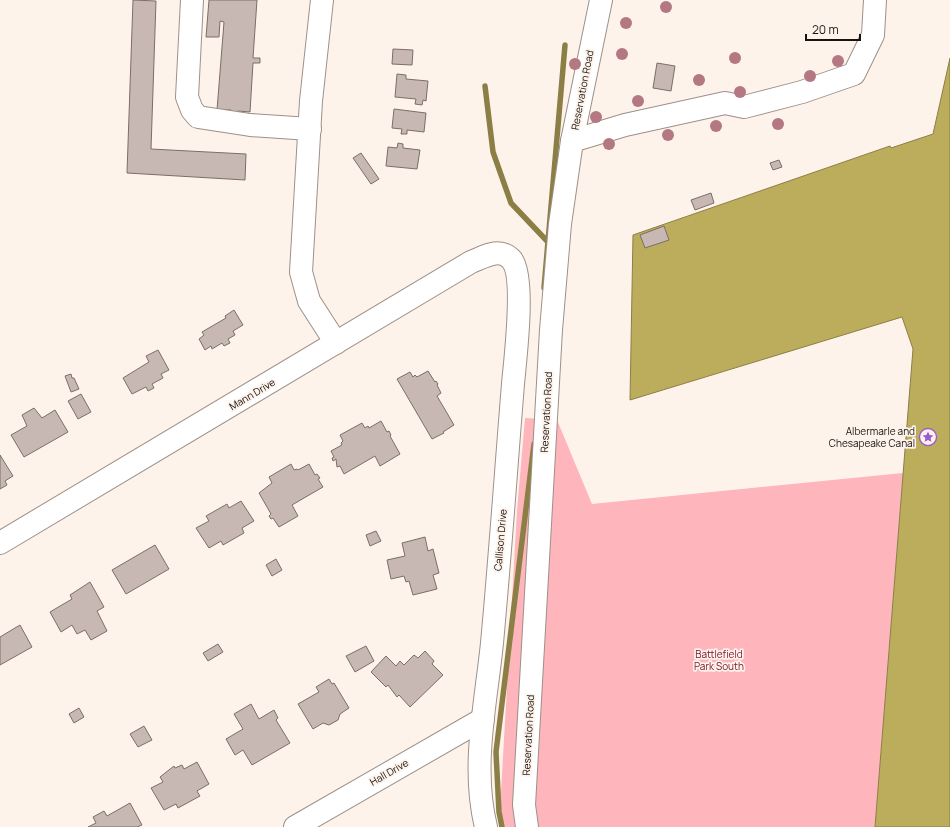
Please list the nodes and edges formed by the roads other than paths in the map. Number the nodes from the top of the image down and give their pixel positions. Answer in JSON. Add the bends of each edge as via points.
{"nodes":[{"id":1,"x":192,"y":0,"type":"edge"},
{"id":2,"x":322,"y":0,"type":"edge"},
{"id":3,"x":601,"y":0,"type":"edge"},
{"id":4,"x":875,"y":0,"type":"edge"},
{"id":5,"x":310,"y":129,"type":"junction"},
{"id":6,"x":572,"y":141,"type":"junction"},
{"id":7,"x":506,"y":255,"type":"joint"},
{"id":8,"x":336,"y":343,"type":"junction"},
{"id":9,"x":0,"y":544,"type":"edge"},
{"id":10,"x":483,"y":719,"type":"junction"},
{"id":11,"x":295,"y":827,"type":"edge"},
{"id":12,"x":486,"y":827,"type":"edge"},
{"id":13,"x":526,"y":827,"type":"edge"}],
"edges":[{"from":1,"to":5,"type":"street","via":[[187,97],[198,117],[250,125]]},
{"from":2,"to":5,"type":"street"},
{"from":3,"to":6,"type":"street","name":"Reservation Road"},
{"from":4,"to":6,"type":"street","via":[[873,35],[854,74],[802,92],[744,107],[725,103],[625,125]]},
{"from":5,"to":8,"type":"street","via":[[301,272],[310,301]]},
{"from":6,"to":13,"type":"street","name":"Reservation Road","via":[[560,224],[551,330],[524,805]]},
{"from":7,"to":8,"type":"street","name":"Mann Drive","via":[[496,253],[472,262]]},
{"from":7,"to":10,"type":"street","name":"Callison Drive","via":[[512,260],[517,274],[517,335],[493,635]]},
{"from":8,"to":9,"type":"street","name":"Mann Drive"},
{"from":10,"to":11,"type":"street","name":"Hall Drive"},
{"from":10,"to":12,"type":"street","name":"Callison Drive","via":[[480,781]]}]}
